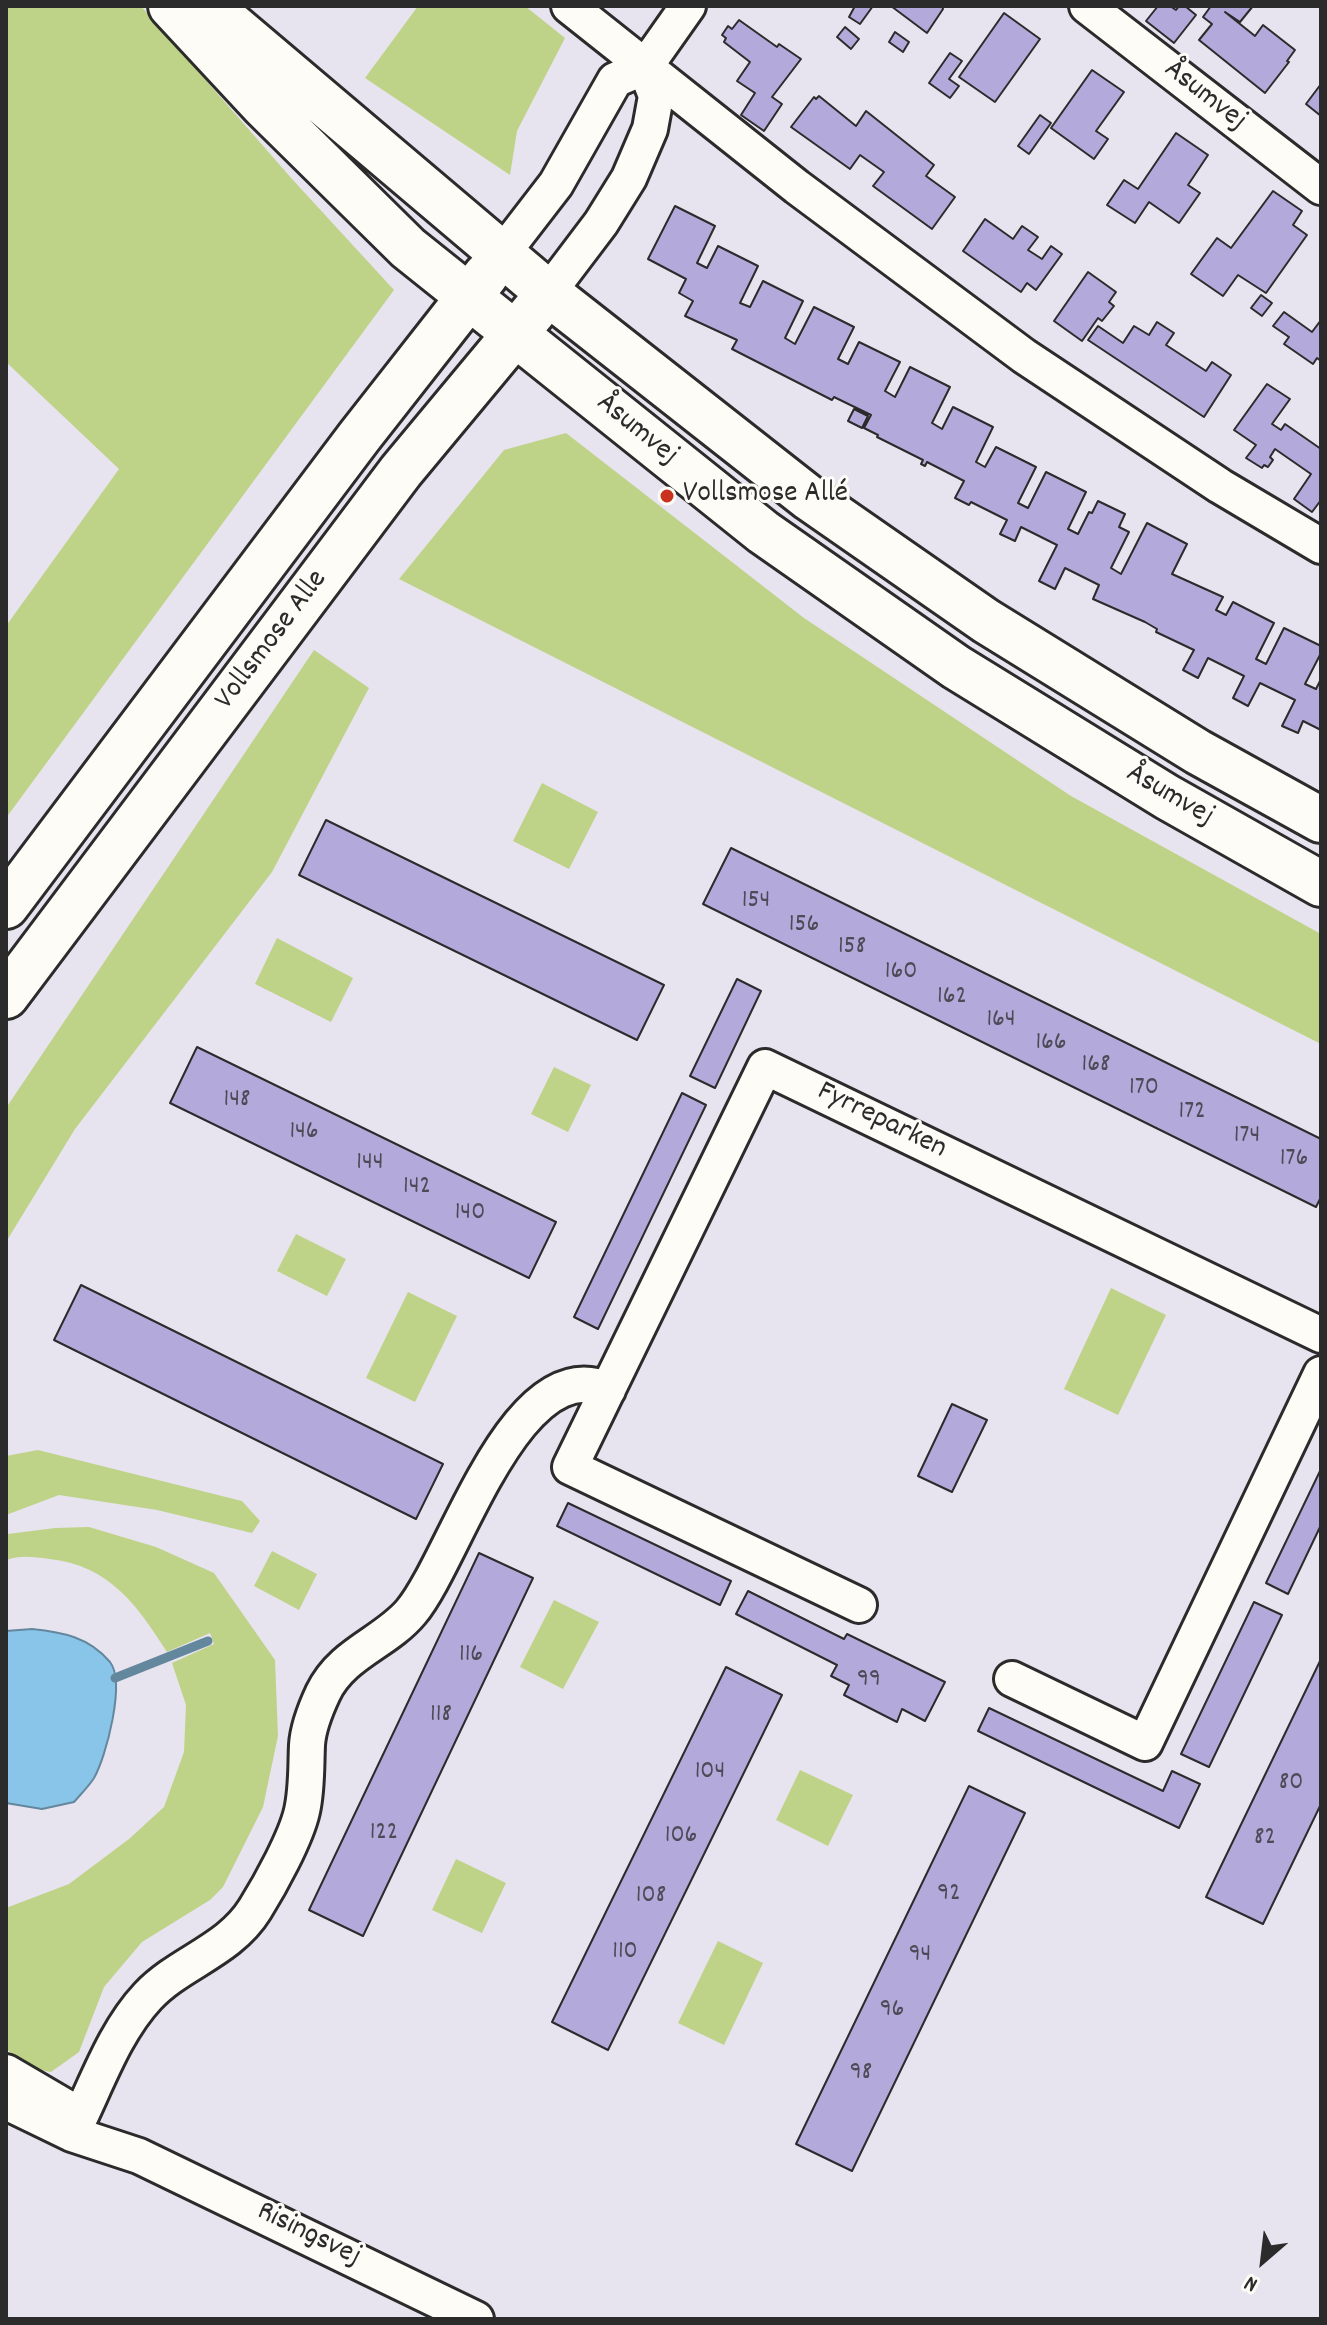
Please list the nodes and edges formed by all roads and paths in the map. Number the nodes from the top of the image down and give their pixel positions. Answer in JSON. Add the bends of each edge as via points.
{"nodes":[{"id":1,"x":171,"y":6,"type":"edge"},
{"id":2,"x":209,"y":6,"type":"edge"},
{"id":3,"x":569,"y":6,"type":"edge"},
{"id":4,"x":688,"y":6,"type":"edge"},
{"id":5,"x":1087,"y":6,"type":"edge"},
{"id":6,"x":645,"y":67,"type":"junction"},
{"id":7,"x":1321,"y":187,"type":"edge"},
{"id":8,"x":502,"y":254,"type":"junction"},
{"id":9,"x":548,"y":293,"type":"junction"},
{"id":10,"x":468,"y":298,"type":"junction"},
{"id":11,"x":515,"y":334,"type":"junction"},
{"id":12,"x":1321,"y":546,"type":"edge"},
{"id":13,"x":1321,"y":820,"type":"edge"},
{"id":14,"x":1321,"y":884,"type":"edge"},
{"id":15,"x":6,"y":906,"type":"edge"},
{"id":16,"x":6,"y":996,"type":"edge"},
{"id":17,"x":1321,"y":1335,"type":"edge"},
{"id":18,"x":1321,"y":1374,"type":"edge"},
{"id":19,"x":608,"y":1390,"type":"junction"},
{"id":20,"x":859,"y":1605,"type":"dead end"},
{"id":21,"x":1012,"y":1679,"type":"dead end"},
{"id":22,"x":6,"y":2072,"type":"edge"},
{"id":23,"x":6,"y":2102,"type":"edge"},
{"id":24,"x":77,"y":2125,"type":"junction"},
{"id":25,"x":476,"y":2319,"type":"edge"}],
"edges":[{"from":1,"to":10,"type":"street","name":"Åsumvej","via":[[408,248]]},
{"from":2,"to":8,"type":"street","name":"Åsumvej"},
{"from":3,"to":6,"type":"street"},
{"from":4,"to":6,"type":"street"},
{"from":5,"to":7,"type":"street","name":"Åsumvej"},
{"from":6,"to":8,"type":"street","via":[[615,80],[556,184]]},
{"from":6,"to":9,"type":"street","via":[[656,96],[650,129],[629,178]]},
{"from":6,"to":12,"type":"street","via":[[1024,356]]},
{"from":8,"to":9,"type":"street","name":"Åsumvej"},
{"from":8,"to":10,"type":"street","name":"Vollsmose Alle"},
{"from":9,"to":11,"type":"street","name":"Vollsmose Alle"},
{"from":9,"to":13,"type":"street","name":"Åsumvej","via":[[809,498],[986,621],[1198,752]]},
{"from":10,"to":11,"type":"street","name":"Åsumvej"},
{"from":10,"to":15,"type":"street","name":"Vollsmose Alle"},
{"from":11,"to":14,"type":"street","name":"Åsumvej","via":[[763,532],[956,667]]},
{"from":11,"to":16,"type":"street","name":"Vollsmose Alle","via":[[401,471]]},
{"from":17,"to":19,"type":"street","name":"Fyrreparken","via":[[765,1067]]},
{"from":18,"to":21,"type":"street","via":[[1145,1743]]},
{"from":19,"to":20,"type":"street","name":"Fyrreparken","via":[[570,1467]]},
{"from":19,"to":24,"type":"street","via":[[593,1384],[562,1389],[524,1418],[504,1443],[412,1611],[349,1659],[330,1681],[307,1744],[302,1812],[254,1911],[218,1947],[148,1995],[130,2019]]},
{"from":22,"to":24,"type":"street","name":"Risingsvej"},
{"from":23,"to":24,"type":"street","name":"Risingsvej"},
{"from":24,"to":25,"type":"street","name":"Risingsvej"}]}
